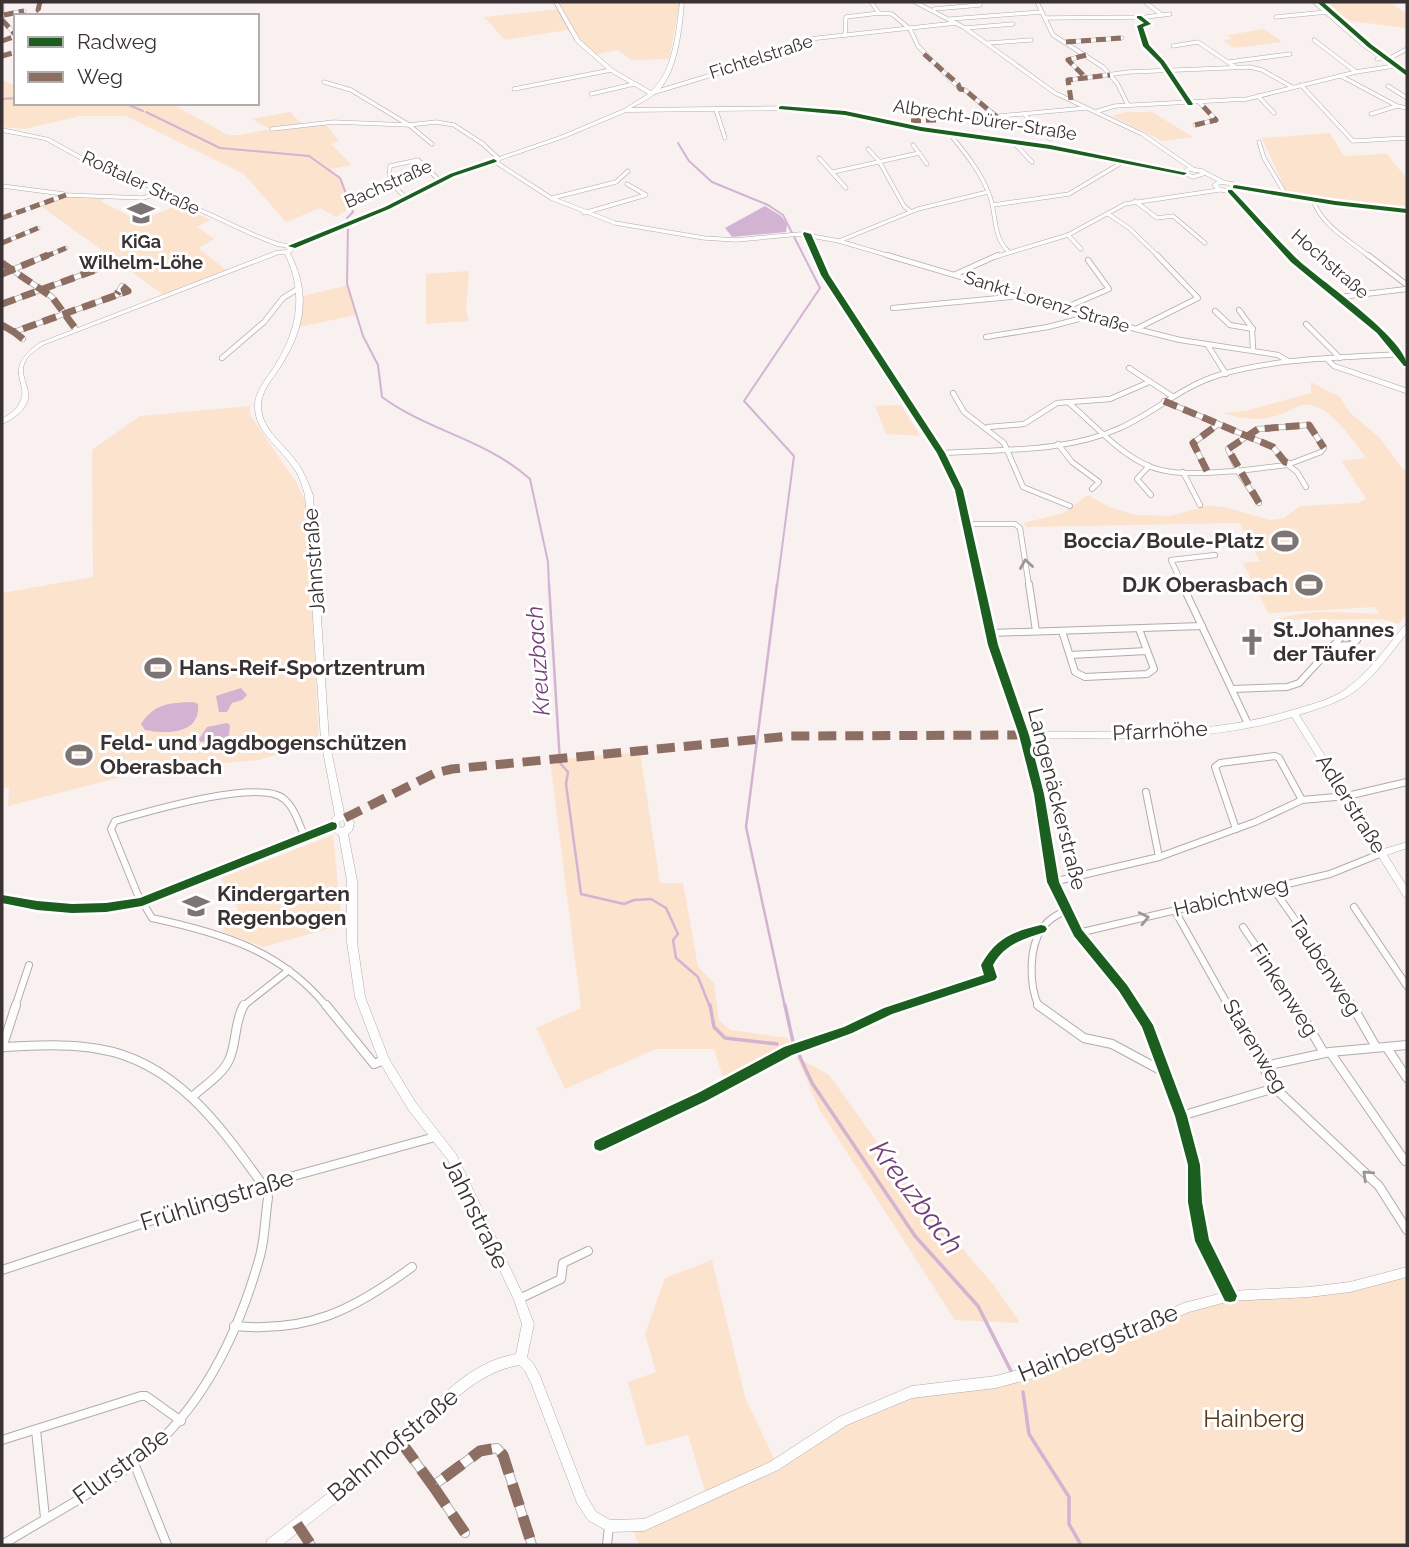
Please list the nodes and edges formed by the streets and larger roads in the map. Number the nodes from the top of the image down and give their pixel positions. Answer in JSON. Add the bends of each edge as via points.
{"nodes":[{"id":1,"x":556,"y":2,"type":"edge"},
{"id":2,"x":682,"y":2,"type":"edge"},
{"id":3,"x":871,"y":2,"type":"edge"},
{"id":4,"x":915,"y":2,"type":"edge"},
{"id":5,"x":980,"y":2,"type":"edge"},
{"id":6,"x":1037,"y":2,"type":"edge"},
{"id":7,"x":1145,"y":2,"type":"edge"},
{"id":8,"x":1314,"y":2,"type":"edge"},
{"id":9,"x":932,"y":10,"type":"junction"},
{"id":10,"x":24,"y":11,"type":"dead end"},
{"id":11,"x":1042,"y":12,"type":"junction"},
{"id":12,"x":1327,"y":12,"type":"junction"},
{"id":13,"x":3,"y":13,"type":"edge"},
{"id":14,"x":879,"y":13,"type":"junction"},
{"id":15,"x":1170,"y":14,"type":"dead end"},
{"id":16,"x":1161,"y":15,"type":"junction"},
{"id":17,"x":1276,"y":17,"type":"dead end"},
{"id":18,"x":1045,"y":18,"type":"junction"},
{"id":19,"x":949,"y":19,"type":"junction"},
{"id":20,"x":957,"y":23,"type":"junction"},
{"id":21,"x":1013,"y":24,"type":"dead end"},
{"id":22,"x":4,"y":25,"type":"edge"},
{"id":23,"x":965,"y":28,"type":"junction"},
{"id":24,"x":910,"y":29,"type":"junction"},
{"id":25,"x":845,"y":36,"type":"junction"},
{"id":26,"x":1122,"y":38,"type":"dead end"},
{"id":27,"x":1031,"y":40,"type":"dead end"},
{"id":28,"x":1314,"y":40,"type":"dead end"},
{"id":29,"x":1066,"y":42,"type":"junction"},
{"id":30,"x":988,"y":43,"type":"junction"},
{"id":31,"x":1173,"y":46,"type":"dead end"},
{"id":32,"x":1406,"y":51,"type":"edge"},
{"id":33,"x":1290,"y":54,"type":"dead end"},
{"id":34,"x":1086,"y":55,"type":"junction"},
{"id":35,"x":1380,"y":58,"type":"junction"},
{"id":36,"x":1229,"y":62,"type":"junction"},
{"id":37,"x":1235,"y":67,"type":"junction"},
{"id":38,"x":1390,"y":67,"type":"junction"},
{"id":39,"x":611,"y":69,"type":"junction"},
{"id":40,"x":1356,"y":72,"type":"junction"},
{"id":41,"x":1110,"y":75,"type":"junction"},
{"id":42,"x":1341,"y":76,"type":"junction"},
{"id":43,"x":1086,"y":78,"type":"junction"},
{"id":44,"x":1407,"y":78,"type":"edge"},
{"id":45,"x":1068,"y":80,"type":"dead end"},
{"id":46,"x":324,"y":82,"type":"dead end"},
{"id":47,"x":634,"y":84,"type":"junction"},
{"id":48,"x":1301,"y":85,"type":"junction"},
{"id":49,"x":1388,"y":86,"type":"dead end"},
{"id":50,"x":1292,"y":87,"type":"junction"},
{"id":51,"x":514,"y":89,"type":"dead end"},
{"id":52,"x":650,"y":93,"type":"junction"},
{"id":53,"x":591,"y":94,"type":"dead end"},
{"id":54,"x":1258,"y":96,"type":"junction"},
{"id":55,"x":1407,"y":98,"type":"edge"},
{"id":56,"x":1200,"y":103,"type":"junction"},
{"id":57,"x":1128,"y":105,"type":"junction"},
{"id":58,"x":1397,"y":106,"type":"junction"},
{"id":59,"x":1088,"y":108,"type":"junction"},
{"id":60,"x":1407,"y":108,"type":"edge"},
{"id":61,"x":625,"y":110,"type":"junction"},
{"id":62,"x":716,"y":110,"type":"junction"},
{"id":63,"x":1098,"y":111,"type":"junction"},
{"id":64,"x":1274,"y":113,"type":"dead end"},
{"id":65,"x":1371,"y":114,"type":"dead end"},
{"id":66,"x":1025,"y":115,"type":"junction"},
{"id":67,"x":997,"y":117,"type":"junction"},
{"id":68,"x":978,"y":118,"type":"dead end"},
{"id":69,"x":409,"y":125,"type":"junction"},
{"id":70,"x":1195,"y":125,"type":"dead end"},
{"id":71,"x":272,"y":129,"type":"dead end"},
{"id":72,"x":2,"y":130,"type":"edge"},
{"id":73,"x":953,"y":134,"type":"junction"},
{"id":74,"x":724,"y":138,"type":"dead end"},
{"id":75,"x":1407,"y":138,"type":"edge"},
{"id":76,"x":1050,"y":139,"type":"dead end"},
{"id":77,"x":1013,"y":142,"type":"junction"},
{"id":78,"x":1259,"y":142,"type":"dead end"},
{"id":79,"x":432,"y":144,"type":"dead end"},
{"id":80,"x":913,"y":145,"type":"dead end"},
{"id":81,"x":868,"y":149,"type":"dead end"},
{"id":82,"x":919,"y":153,"type":"junction"},
{"id":83,"x":819,"y":158,"type":"dead end"},
{"id":84,"x":497,"y":160,"type":"junction"},
{"id":85,"x":1126,"y":160,"type":"junction"},
{"id":86,"x":879,"y":161,"type":"junction"},
{"id":87,"x":1032,"y":162,"type":"dead end"},
{"id":88,"x":927,"y":164,"type":"dead end"},
{"id":89,"x":1193,"y":169,"type":"junction"},
{"id":90,"x":628,"y":171,"type":"dead end"},
{"id":91,"x":833,"y":172,"type":"junction"},
{"id":92,"x":1184,"y":173,"type":"junction"},
{"id":93,"x":1201,"y":175,"type":"junction"},
{"id":94,"x":440,"y":181,"type":"junction"},
{"id":95,"x":1223,"y":182,"type":"junction"},
{"id":96,"x":627,"y":184,"type":"dead end"},
{"id":97,"x":2,"y":186,"type":"edge"},
{"id":98,"x":1217,"y":187,"type":"junction"},
{"id":99,"x":846,"y":188,"type":"dead end"},
{"id":100,"x":1233,"y":189,"type":"junction"},
{"id":101,"x":162,"y":192,"type":"junction"},
{"id":102,"x":988,"y":192,"type":"junction"},
{"id":103,"x":66,"y":195,"type":"junction"},
{"id":104,"x":1286,"y":195,"type":"junction"},
{"id":105,"x":406,"y":198,"type":"junction"},
{"id":106,"x":551,"y":198,"type":"junction"},
{"id":107,"x":1313,"y":200,"type":"junction"},
{"id":108,"x":1135,"y":201,"type":"junction"},
{"id":109,"x":993,"y":205,"type":"junction"},
{"id":110,"x":910,"y":211,"type":"junction"},
{"id":111,"x":1407,"y":211,"type":"edge"},
{"id":112,"x":583,"y":213,"type":"junction"},
{"id":113,"x":1108,"y":214,"type":"junction"},
{"id":114,"x":2,"y":218,"type":"edge"},
{"id":115,"x":38,"y":228,"type":"dead end"},
{"id":116,"x":807,"y":234,"type":"junction"},
{"id":117,"x":1068,"y":234,"type":"junction"},
{"id":118,"x":839,"y":241,"type":"junction"},
{"id":119,"x":2,"y":243,"type":"edge"},
{"id":120,"x":1205,"y":243,"type":"dead end"},
{"id":121,"x":66,"y":248,"type":"dead end"},
{"id":122,"x":278,"y":249,"type":"junction"},
{"id":123,"x":290,"y":249,"type":"junction"},
{"id":124,"x":1081,"y":249,"type":"dead end"},
{"id":125,"x":1008,"y":251,"type":"junction"},
{"id":126,"x":1088,"y":260,"type":"dead end"},
{"id":127,"x":2,"y":263,"type":"edge"},
{"id":128,"x":13,"y":270,"type":"junction"},
{"id":129,"x":89,"y":272,"type":"dead end"},
{"id":130,"x":2,"y":274,"type":"edge"},
{"id":131,"x":957,"y":274,"type":"junction"},
{"id":132,"x":1407,"y":287,"type":"edge"},
{"id":133,"x":45,"y":288,"type":"junction"},
{"id":134,"x":299,"y":288,"type":"junction"},
{"id":135,"x":117,"y":295,"type":"dead end"},
{"id":136,"x":1025,"y":295,"type":"junction"},
{"id":137,"x":1340,"y":298,"type":"junction"},
{"id":138,"x":2,"y":304,"type":"edge"},
{"id":139,"x":1067,"y":307,"type":"junction"},
{"id":140,"x":893,"y":308,"type":"dead end"},
{"id":141,"x":1239,"y":310,"type":"dead end"},
{"id":142,"x":66,"y":312,"type":"junction"},
{"id":143,"x":1215,"y":312,"type":"dead end"},
{"id":144,"x":1094,"y":316,"type":"junction"},
{"id":145,"x":1306,"y":324,"type":"dead end"},
{"id":146,"x":2,"y":325,"type":"edge"},
{"id":147,"x":75,"y":328,"type":"junction"},
{"id":148,"x":1136,"y":329,"type":"junction"},
{"id":149,"x":1252,"y":329,"type":"junction"},
{"id":150,"x":14,"y":332,"type":"junction"},
{"id":151,"x":986,"y":337,"type":"dead end"},
{"id":152,"x":23,"y":339,"type":"dead end"},
{"id":153,"x":1207,"y":344,"type":"junction"},
{"id":154,"x":1253,"y":350,"type":"junction"},
{"id":155,"x":1399,"y":354,"type":"junction"},
{"id":156,"x":222,"y":358,"type":"dead end"},
{"id":157,"x":1340,"y":358,"type":"junction"},
{"id":158,"x":1327,"y":359,"type":"junction"},
{"id":159,"x":1288,"y":361,"type":"junction"},
{"id":160,"x":1407,"y":364,"type":"edge"},
{"id":161,"x":1129,"y":368,"type":"dead end"},
{"id":162,"x":1226,"y":373,"type":"junction"},
{"id":163,"x":1147,"y":383,"type":"junction"},
{"id":164,"x":1407,"y":391,"type":"edge"},
{"id":165,"x":953,"y":393,"type":"dead end"},
{"id":166,"x":1172,"y":396,"type":"junction"},
{"id":167,"x":1164,"y":401,"type":"junction"},
{"id":168,"x":1069,"y":403,"type":"junction"},
{"id":169,"x":2,"y":422,"type":"edge"},
{"id":170,"x":1217,"y":425,"type":"junction"},
{"id":171,"x":988,"y":428,"type":"junction"},
{"id":172,"x":1107,"y":434,"type":"junction"},
{"id":173,"x":1247,"y":438,"type":"junction"},
{"id":174,"x":1058,"y":444,"type":"junction"},
{"id":175,"x":1006,"y":448,"type":"junction"},
{"id":176,"x":941,"y":453,"type":"junction"},
{"id":177,"x":1291,"y":464,"type":"junction"},
{"id":178,"x":1149,"y":466,"type":"junction"},
{"id":179,"x":1237,"y":469,"type":"junction"},
{"id":180,"x":1207,"y":471,"type":"junction"},
{"id":181,"x":1183,"y":472,"type":"junction"},
{"id":182,"x":1306,"y":487,"type":"dead end"},
{"id":183,"x":1092,"y":489,"type":"dead end"},
{"id":184,"x":1151,"y":495,"type":"dead end"},
{"id":185,"x":1259,"y":503,"type":"dead end"},
{"id":186,"x":1200,"y":505,"type":"dead end"},
{"id":187,"x":1070,"y":506,"type":"dead end"},
{"id":188,"x":967,"y":524,"type":"junction"},
{"id":189,"x":1215,"y":555,"type":"dead end"},
{"id":190,"x":1202,"y":626,"type":"junction"},
{"id":191,"x":1407,"y":628,"type":"edge"},
{"id":192,"x":1139,"y":629,"type":"junction"},
{"id":193,"x":1036,"y":631,"type":"junction"},
{"id":194,"x":1062,"y":631,"type":"junction"},
{"id":195,"x":990,"y":633,"type":"junction"},
{"id":196,"x":1333,"y":646,"type":"dead end"},
{"id":197,"x":1147,"y":651,"type":"junction"},
{"id":198,"x":1070,"y":655,"type":"junction"},
{"id":199,"x":1232,"y":689,"type":"junction"},
{"id":200,"x":1294,"y":715,"type":"junction"},
{"id":201,"x":1248,"y":724,"type":"junction"},
{"id":202,"x":1024,"y":735,"type":"junction"},
{"id":203,"x":1407,"y":782,"type":"edge"},
{"id":204,"x":1146,"y":792,"type":"dead end"},
{"id":205,"x":1347,"y":796,"type":"junction"},
{"id":206,"x":1302,"y":800,"type":"junction"},
{"id":207,"x":340,"y":818,"type":"junction"},
{"id":208,"x":332,"y":826,"type":"junction"},
{"id":209,"x":1236,"y":829,"type":"junction"},
{"id":210,"x":343,"y":831,"type":"junction"},
{"id":211,"x":305,"y":837,"type":"junction"},
{"id":212,"x":1407,"y":845,"type":"edge"},
{"id":213,"x":1382,"y":853,"type":"junction"},
{"id":214,"x":1159,"y":857,"type":"junction"},
{"id":215,"x":1053,"y":881,"type":"junction"},
{"id":216,"x":1272,"y":887,"type":"junction"},
{"id":217,"x":1407,"y":894,"type":"edge"},
{"id":218,"x":2,"y":899,"type":"edge"},
{"id":219,"x":142,"y":902,"type":"junction"},
{"id":220,"x":1354,"y":907,"type":"dead end"},
{"id":221,"x":1065,"y":911,"type":"junction"},
{"id":222,"x":1175,"y":911,"type":"junction"},
{"id":223,"x":1243,"y":927,"type":"dead end"},
{"id":224,"x":1078,"y":933,"type":"junction"},
{"id":225,"x":29,"y":965,"type":"dead end"},
{"id":226,"x":289,"y":970,"type":"junction"},
{"id":227,"x":1407,"y":986,"type":"edge"},
{"id":228,"x":1407,"y":1045,"type":"edge"},
{"id":229,"x":2,"y":1047,"type":"edge"},
{"id":230,"x":1376,"y":1047,"type":"junction"},
{"id":231,"x":1387,"y":1048,"type":"junction"},
{"id":232,"x":1327,"y":1053,"type":"junction"},
{"id":233,"x":379,"y":1062,"type":"junction"},
{"id":234,"x":1265,"y":1066,"type":"junction"},
{"id":235,"x":1164,"y":1072,"type":"junction"},
{"id":236,"x":1407,"y":1078,"type":"edge"},
{"id":237,"x":1275,"y":1088,"type":"junction"},
{"id":238,"x":192,"y":1097,"type":"junction"},
{"id":239,"x":1181,"y":1116,"type":"junction"},
{"id":240,"x":435,"y":1137,"type":"junction"},
{"id":241,"x":1405,"y":1161,"type":"dead end"},
{"id":242,"x":262,"y":1184,"type":"junction"},
{"id":243,"x":1407,"y":1230,"type":"edge"},
{"id":244,"x":588,"y":1251,"type":"dead end"},
{"id":245,"x":412,"y":1267,"type":"dead end"},
{"id":246,"x":2,"y":1270,"type":"edge"},
{"id":247,"x":1407,"y":1272,"type":"edge"},
{"id":248,"x":1230,"y":1296,"type":"junction"},
{"id":249,"x":519,"y":1299,"type":"junction"},
{"id":250,"x":234,"y":1326,"type":"junction"},
{"id":251,"x":521,"y":1359,"type":"junction"},
{"id":252,"x":181,"y":1421,"type":"junction"},
{"id":253,"x":36,"y":1430,"type":"junction"},
{"id":254,"x":2,"y":1440,"type":"edge"},
{"id":255,"x":401,"y":1442,"type":"junction"},
{"id":256,"x":134,"y":1463,"type":"junction"},
{"id":257,"x":433,"y":1486,"type":"junction"},
{"id":258,"x":45,"y":1518,"type":"junction"},
{"id":259,"x":297,"y":1524,"type":"junction"},
{"id":260,"x":608,"y":1526,"type":"junction"},
{"id":261,"x":465,"y":1533,"type":"dead end"},
{"id":262,"x":2,"y":1545,"type":"edge"},
{"id":263,"x":167,"y":1545,"type":"edge"},
{"id":264,"x":272,"y":1545,"type":"edge"},
{"id":265,"x":311,"y":1545,"type":"edge"},
{"id":266,"x":532,"y":1545,"type":"edge"},
{"id":267,"x":607,"y":1545,"type":"edge"}],
"edges":[{"from":1,"to":39,"type":"street","via":[[578,41]]},
{"from":2,"to":52,"type":"street","via":[[665,78]]},
{"from":3,"to":14,"type":"street"},
{"from":4,"to":9,"type":"street"},
{"from":5,"to":9,"type":"street"},
{"from":6,"to":11,"type":"street"},
{"from":7,"to":16,"type":"street"},
{"from":8,"to":12,"type":"street"},
{"from":9,"to":19,"type":"street"},
{"from":10,"to":13,"type":"street"},
{"from":11,"to":18,"type":"street"},
{"from":11,"to":19,"type":"street"},
{"from":12,"to":17,"type":"street"},
{"from":12,"to":35,"type":"street"},
{"from":13,"to":22,"type":"street"},
{"from":14,"to":24,"type":"street","via":[[892,14]]},
{"from":14,"to":25,"type":"street","via":[[846,17]]},
{"from":15,"to":16,"type":"street"},
{"from":16,"to":18,"type":"street"},
{"from":18,"to":29,"type":"street","via":[[1054,34]]},
{"from":19,"to":20,"type":"street"},
{"from":20,"to":23,"type":"street"},
{"from":20,"to":24,"type":"street","name":"Fichtelstraße"},
{"from":21,"to":23,"type":"street"},
{"from":23,"to":30,"type":"street"},
{"from":24,"to":25,"type":"street","name":"Fichtelstraße"},
{"from":24,"to":67,"type":"street","via":[[924,54]]},
{"from":25,"to":52,"type":"street","name":"Fichtelstraße","via":[[806,40],[761,60]]},
{"from":26,"to":29,"type":"street"},
{"from":27,"to":30,"type":"street"},
{"from":28,"to":40,"type":"street"},
{"from":29,"to":34,"type":"street"},
{"from":30,"to":59,"type":"street","via":[[1035,81]]},
{"from":31,"to":36,"type":"street","via":[[1198,41]]},
{"from":32,"to":35,"type":"street"},
{"from":33,"to":36,"type":"street"},
{"from":34,"to":41,"type":"street"},
{"from":34,"to":43,"type":"street","via":[[1068,60]]},
{"from":35,"to":38,"type":"street"},
{"from":36,"to":37,"type":"street"},
{"from":37,"to":41,"type":"street"},
{"from":37,"to":50,"type":"street","via":[[1262,70]]},
{"from":38,"to":40,"type":"street"},
{"from":38,"to":44,"type":"street"},
{"from":39,"to":47,"type":"street"},
{"from":39,"to":51,"type":"street"},
{"from":40,"to":42,"type":"street"},
{"from":41,"to":43,"type":"street"},
{"from":41,"to":57,"type":"street"},
{"from":42,"to":48,"type":"street"},
{"from":42,"to":58,"type":"street"},
{"from":43,"to":45,"type":"street"},
{"from":46,"to":69,"type":"street","via":[[351,90]]},
{"from":47,"to":52,"type":"street"},
{"from":47,"to":53,"type":"street"},
{"from":48,"to":50,"type":"street"},
{"from":48,"to":75,"type":"street","via":[[1353,141]]},
{"from":49,"to":55,"type":"street"},
{"from":50,"to":54,"type":"street"},
{"from":52,"to":61,"type":"street"},
{"from":54,"to":56,"type":"street"},
{"from":54,"to":64,"type":"street"},
{"from":56,"to":57,"type":"street"},
{"from":56,"to":70,"type":"street","via":[[1216,120]]},
{"from":57,"to":63,"type":"street"},
{"from":58,"to":60,"type":"street"},
{"from":58,"to":65,"type":"street"},
{"from":59,"to":63,"type":"street"},
{"from":59,"to":66,"type":"street"},
{"from":61,"to":62,"type":"street","name":"Albrecht-Dürer-Straße"},
{"from":61,"to":84,"type":"street","name":"Albrecht-Dürer-Straße"},
{"from":62,"to":73,"type":"street","name":"Albrecht-Dürer-Straße","via":[[810,109]]},
{"from":62,"to":74,"type":"street"},
{"from":63,"to":89,"type":"street"},
{"from":66,"to":67,"type":"street"},
{"from":66,"to":76,"type":"street"},
{"from":67,"to":68,"type":"street"},
{"from":69,"to":71,"type":"street","name":"Sankt-Lorenz-Straße","via":[[334,122]]},
{"from":69,"to":79,"type":"street"},
{"from":69,"to":84,"type":"street","name":"Sankt-Lorenz-Straße","via":[[454,125],[483,144]]},
{"from":72,"to":101,"type":"street","name":"Roßtaler Straße","via":[[47,139]]},
{"from":73,"to":77,"type":"street","name":"Albrecht-Dürer-Straße"},
{"from":73,"to":102,"type":"street"},
{"from":77,"to":85,"type":"street","name":"Albrecht-Dürer-Straße"},
{"from":77,"to":87,"type":"street"},
{"from":78,"to":104,"type":"street"},
{"from":80,"to":82,"type":"street"},
{"from":81,"to":86,"type":"street"},
{"from":82,"to":86,"type":"street"},
{"from":82,"to":88,"type":"street"},
{"from":83,"to":91,"type":"street"},
{"from":84,"to":94,"type":"street","name":"Bachstraße"},
{"from":84,"to":106,"type":"street","name":"Sankt-Lorenz-Straße"},
{"from":85,"to":92,"type":"street","name":"Albrecht-Dürer-Straße"},
{"from":85,"to":109,"type":"street","via":[[1069,194]]},
{"from":86,"to":91,"type":"street"},
{"from":86,"to":110,"type":"street"},
{"from":89,"to":92,"type":"street"},
{"from":89,"to":93,"type":"street"},
{"from":90,"to":106,"type":"street","via":[[616,182]]},
{"from":91,"to":99,"type":"street"},
{"from":92,"to":93,"type":"street","name":"Albrecht-Dürer-Straße"},
{"from":93,"to":95,"type":"street"},
{"from":93,"to":98,"type":"street"},
{"from":94,"to":105,"type":"street","name":"Bachstraße"},
{"from":94,"to":105,"type":"street","via":[[418,160],[390,166],[389,181]]},
{"from":95,"to":98,"type":"street"},
{"from":95,"to":100,"type":"street"},
{"from":96,"to":112,"type":"street","via":[[646,195]]},
{"from":97,"to":103,"type":"street"},
{"from":98,"to":100,"type":"street"},
{"from":98,"to":108,"type":"street"},
{"from":100,"to":104,"type":"street"},
{"from":100,"to":137,"type":"street","name":"Hochstraße","via":[[1294,260]]},
{"from":101,"to":103,"type":"street","via":[[144,198]]},
{"from":101,"to":122,"type":"street","name":"Roßtaler Straße"},
{"from":102,"to":109,"type":"street"},
{"from":102,"to":110,"type":"street"},
{"from":103,"to":114,"type":"street"},
{"from":104,"to":107,"type":"street"},
{"from":105,"to":123,"type":"street","name":"Bachstraße"},
{"from":106,"to":112,"type":"street","name":"Sankt-Lorenz-Straße"},
{"from":107,"to":111,"type":"street"},
{"from":107,"to":132,"type":"street","via":[[1326,223]]},
{"from":108,"to":113,"type":"street"},
{"from":108,"to":120,"type":"street","via":[[1157,218],[1173,216]]},
{"from":109,"to":125,"type":"street","via":[[998,240]]},
{"from":110,"to":118,"type":"street"},
{"from":112,"to":116,"type":"street","name":"Sankt-Lorenz-Straße","via":[[625,226],[704,238]]},
{"from":113,"to":117,"type":"street"},
{"from":113,"to":148,"type":"street","via":[[1129,228],[1198,295]]},
{"from":115,"to":119,"type":"street"},
{"from":116,"to":118,"type":"street","name":"Sankt-Lorenz-Straße"},
{"from":116,"to":176,"type":"street","name":"Langenäckerstraße","via":[[825,275]]},
{"from":117,"to":124,"type":"street"},
{"from":117,"to":125,"type":"street"},
{"from":118,"to":131,"type":"street","name":"Sankt-Lorenz-Straße"},
{"from":121,"to":128,"type":"street"},
{"from":122,"to":123,"type":"street"},
{"from":122,"to":147,"type":"street"},
{"from":123,"to":134,"type":"street","name":"Jahnstraße"},
{"from":125,"to":131,"type":"street"},
{"from":126,"to":139,"type":"street","via":[[1109,289]]},
{"from":127,"to":128,"type":"street"},
{"from":128,"to":130,"type":"street"},
{"from":128,"to":133,"type":"street"},
{"from":129,"to":133,"type":"street"},
{"from":131,"to":136,"type":"street","name":"Sankt-Lorenz-Straße"},
{"from":132,"to":137,"type":"street"},
{"from":133,"to":138,"type":"street"},
{"from":133,"to":142,"type":"street"},
{"from":134,"to":156,"type":"street"},
{"from":134,"to":207,"type":"street","name":"Jahnstraße","via":[[294,334],[257,404],[259,420],[298,469],[309,495],[325,740]]},
{"from":135,"to":142,"type":"street"},
{"from":136,"to":139,"type":"street","name":"Sankt-Lorenz-Straße"},
{"from":136,"to":140,"type":"street"},
{"from":137,"to":155,"type":"street","name":"Hochstraße","via":[[1380,331]]},
{"from":139,"to":144,"type":"street","name":"Sankt-Lorenz-Straße"},
{"from":141,"to":149,"type":"street","via":[[1249,318]]},
{"from":142,"to":147,"type":"street"},
{"from":142,"to":150,"type":"street"},
{"from":143,"to":149,"type":"street","via":[[1230,325]]},
{"from":144,"to":148,"type":"street","name":"Sankt-Lorenz-Straße"},
{"from":144,"to":151,"type":"street"},
{"from":145,"to":157,"type":"street"},
{"from":146,"to":150,"type":"street"},
{"from":147,"to":169,"type":"street","via":[[41,344],[23,360],[25,403]]},
{"from":148,"to":153,"type":"street","name":"Sankt-Lorenz-Straße"},
{"from":149,"to":154,"type":"street"},
{"from":150,"to":152,"type":"street"},
{"from":153,"to":154,"type":"street","name":"Sankt-Lorenz-Straße"},
{"from":153,"to":162,"type":"street"},
{"from":154,"to":159,"type":"street","name":"Sankt-Lorenz-Straße"},
{"from":155,"to":157,"type":"street"},
{"from":155,"to":160,"type":"street","name":"Hochstraße"},
{"from":157,"to":158,"type":"street"},
{"from":158,"to":159,"type":"street"},
{"from":158,"to":164,"type":"street","via":[[1334,366]]},
{"from":159,"to":162,"type":"street"},
{"from":161,"to":163,"type":"street"},
{"from":162,"to":166,"type":"street"},
{"from":163,"to":166,"type":"street"},
{"from":163,"to":168,"type":"street","via":[[1110,400]]},
{"from":165,"to":171,"type":"street","via":[[964,412]]},
{"from":166,"to":167,"type":"street"},
{"from":167,"to":170,"type":"street"},
{"from":167,"to":172,"type":"street"},
{"from":168,"to":171,"type":"street","via":[[1057,403],[1024,424]]},
{"from":168,"to":172,"type":"street"},
{"from":170,"to":173,"type":"street"},
{"from":170,"to":180,"type":"street","via":[[1193,443]]},
{"from":171,"to":175,"type":"street"},
{"from":172,"to":174,"type":"street"},
{"from":172,"to":178,"type":"street"},
{"from":173,"to":177,"type":"street","via":[[1273,447]]},
{"from":173,"to":177,"type":"street","via":[[1258,429],[1309,425],[1324,447]]},
{"from":173,"to":179,"type":"street","via":[[1228,449]]},
{"from":174,"to":175,"type":"street"},
{"from":174,"to":183,"type":"street","via":[[1072,462],[1099,482]]},
{"from":175,"to":176,"type":"street"},
{"from":175,"to":187,"type":"street","via":[[1023,487]]},
{"from":176,"to":188,"type":"street","name":"Langenäckerstraße","via":[[959,490]]},
{"from":177,"to":179,"type":"street"},
{"from":177,"to":182,"type":"street"},
{"from":178,"to":181,"type":"street"},
{"from":178,"to":184,"type":"street","via":[[1137,479]]},
{"from":179,"to":180,"type":"street"},
{"from":179,"to":185,"type":"street"},
{"from":180,"to":181,"type":"street"},
{"from":181,"to":186,"type":"street"},
{"from":193,"to":188,"type":"street","one_way":true,"via":[[1020,528],[1015,524]]},
{"from":188,"to":195,"type":"street","name":"Langenäckerstraße"},
{"from":189,"to":190,"type":"street","via":[[1171,560]]},
{"from":190,"to":192,"type":"street"},
{"from":190,"to":199,"type":"street"},
{"from":191,"to":200,"type":"street","name":"Pfarrhöhe","via":[[1370,673],[1347,692]]},
{"from":192,"to":194,"type":"street"},
{"from":192,"to":197,"type":"street"},
{"from":193,"to":194,"type":"street"},
{"from":193,"to":195,"type":"street"},
{"from":194,"to":198,"type":"street"},
{"from":195,"to":202,"type":"street","name":"Langenäckerstraße"},
{"from":196,"to":199,"type":"street","via":[[1293,686]]},
{"from":197,"to":198,"type":"street"},
{"from":197,"to":198,"type":"street","via":[[1154,668],[1147,674],[1085,677],[1075,672]]},
{"from":199,"to":201,"type":"street"},
{"from":200,"to":201,"type":"street","name":"Pfarrhöhe"},
{"from":200,"to":205,"type":"street","name":"Adlerstraße"},
{"from":201,"to":202,"type":"street","name":"Pfarrhöhe","via":[[1152,735]]},
{"from":202,"to":215,"type":"street","name":"Langenäckerstraße","via":[[1040,794]]},
{"from":203,"to":205,"type":"street"},
{"from":204,"to":214,"type":"street"},
{"from":205,"to":206,"type":"street"},
{"from":205,"to":213,"type":"street","name":"Adlerstraße"},
{"from":206,"to":209,"type":"street"},
{"from":206,"to":209,"type":"street","via":[[1275,756],[1220,763],[1215,767]]},
{"from":207,"to":208,"type":"street"},
{"from":207,"to":210,"type":"street","name":"Jahnstraße","via":[[351,823]]},
{"from":208,"to":210,"type":"street"},
{"from":208,"to":211,"type":"street"},
{"from":209,"to":214,"type":"street"},
{"from":210,"to":233,"type":"street","name":"Jahnstraße","via":[[352,881],[355,970]]},
{"from":211,"to":219,"type":"street"},
{"from":211,"to":219,"type":"street","via":[[285,799],[274,794],[199,799],[115,821],[111,829]]},
{"from":212,"to":213,"type":"street"},
{"from":213,"to":216,"type":"street","name":"Habichtweg","via":[[1330,874]]},
{"from":213,"to":217,"type":"street","name":"Adlerstraße"},
{"from":214,"to":215,"type":"street"},
{"from":215,"to":221,"type":"street","name":"Langenäckerstraße"},
{"from":216,"to":222,"type":"street","name":"Habichtweg"},
{"from":216,"to":230,"type":"street","name":"Taubenweg","via":[[1338,981]]},
{"from":218,"to":219,"type":"street","via":[[74,911]]},
{"from":219,"to":226,"type":"street","via":[[157,921],[231,939],[269,955]]},
{"from":220,"to":227,"type":"street"},
{"from":221,"to":224,"type":"street","name":"Langenäckerstraße"},
{"from":221,"to":235,"type":"street","via":[[1041,929],[1036,944],[1032,971],[1040,1009],[1084,1038],[1112,1044]]},
{"from":224,"to":222,"type":"street","name":"Habichtweg","one_way":true},
{"from":222,"to":234,"type":"street","name":"Starenweg"},
{"from":223,"to":232,"type":"street","name":"Finkenweg"},
{"from":224,"to":235,"type":"street","name":"Langenäckerstraße","via":[[1147,1025]]},
{"from":225,"to":229,"type":"street"},
{"from":226,"to":233,"type":"street"},
{"from":226,"to":238,"type":"street","via":[[243,1006],[225,1068]]},
{"from":228,"to":231,"type":"street"},
{"from":229,"to":238,"type":"street","via":[[65,1045],[114,1051],[153,1067]]},
{"from":230,"to":231,"type":"street"},
{"from":230,"to":232,"type":"street"},
{"from":231,"to":236,"type":"street"},
{"from":232,"to":234,"type":"street"},
{"from":232,"to":241,"type":"street","name":"Finkenweg"},
{"from":233,"to":240,"type":"street","name":"Jahnstraße"},
{"from":234,"to":237,"type":"street","name":"Starenweg"},
{"from":235,"to":239,"type":"street","name":"Langenäckerstraße"},
{"from":237,"to":239,"type":"street"},
{"from":243,"to":237,"type":"street","name":"Starenweg","one_way":true,"via":[[1379,1186]]},
{"from":238,"to":242,"type":"street","via":[[224,1131]]},
{"from":239,"to":248,"type":"street","name":"Langenäckerstraße","via":[[1194,1165],[1202,1241]]},
{"from":240,"to":242,"type":"street","name":"Frühlingstraße"},
{"from":240,"to":249,"type":"street","name":"Jahnstraße","via":[[463,1179]]},
{"from":242,"to":246,"type":"street","name":"Frühlingstraße"},
{"from":242,"to":250,"type":"street","name":"Flurstraße","via":[[268,1198],[260,1255]]},
{"from":244,"to":249,"type":"street","via":[[563,1263],[561,1279]]},
{"from":245,"to":250,"type":"street","via":[[331,1318],[263,1331]]},
{"from":247,"to":248,"type":"street","name":"Hainbergstraße","via":[[1309,1293]]},
{"from":248,"to":260,"type":"street","name":"Hainbergstraße","via":[[1188,1307],[1037,1371],[996,1382],[912,1392],[843,1421],[774,1466],[664,1518],[635,1527]]},
{"from":249,"to":251,"type":"street","name":"Jahnstraße","via":[[528,1325]]},
{"from":250,"to":252,"type":"street","name":"Flurstraße","via":[[218,1364]]},
{"from":251,"to":255,"type":"street","name":"Bahnhofstraße","via":[[498,1363],[467,1382]]},
{"from":251,"to":260,"type":"street","via":[[536,1380],[581,1499],[593,1516]]},
{"from":252,"to":253,"type":"street","via":[[141,1396]]},
{"from":252,"to":256,"type":"street","name":"Flurstraße"},
{"from":253,"to":254,"type":"street"},
{"from":253,"to":258,"type":"street"},
{"from":255,"to":257,"type":"street"},
{"from":255,"to":259,"type":"street","name":"Bahnhofstraße"},
{"from":256,"to":258,"type":"street","name":"Flurstraße"},
{"from":256,"to":263,"type":"street"},
{"from":257,"to":261,"type":"street"},
{"from":257,"to":266,"type":"street","via":[[480,1451],[497,1448]]},
{"from":258,"to":262,"type":"street","name":"Flurstraße"},
{"from":259,"to":264,"type":"street","name":"Bahnhofstraße"},
{"from":259,"to":265,"type":"street"},
{"from":260,"to":267,"type":"street"}]}
